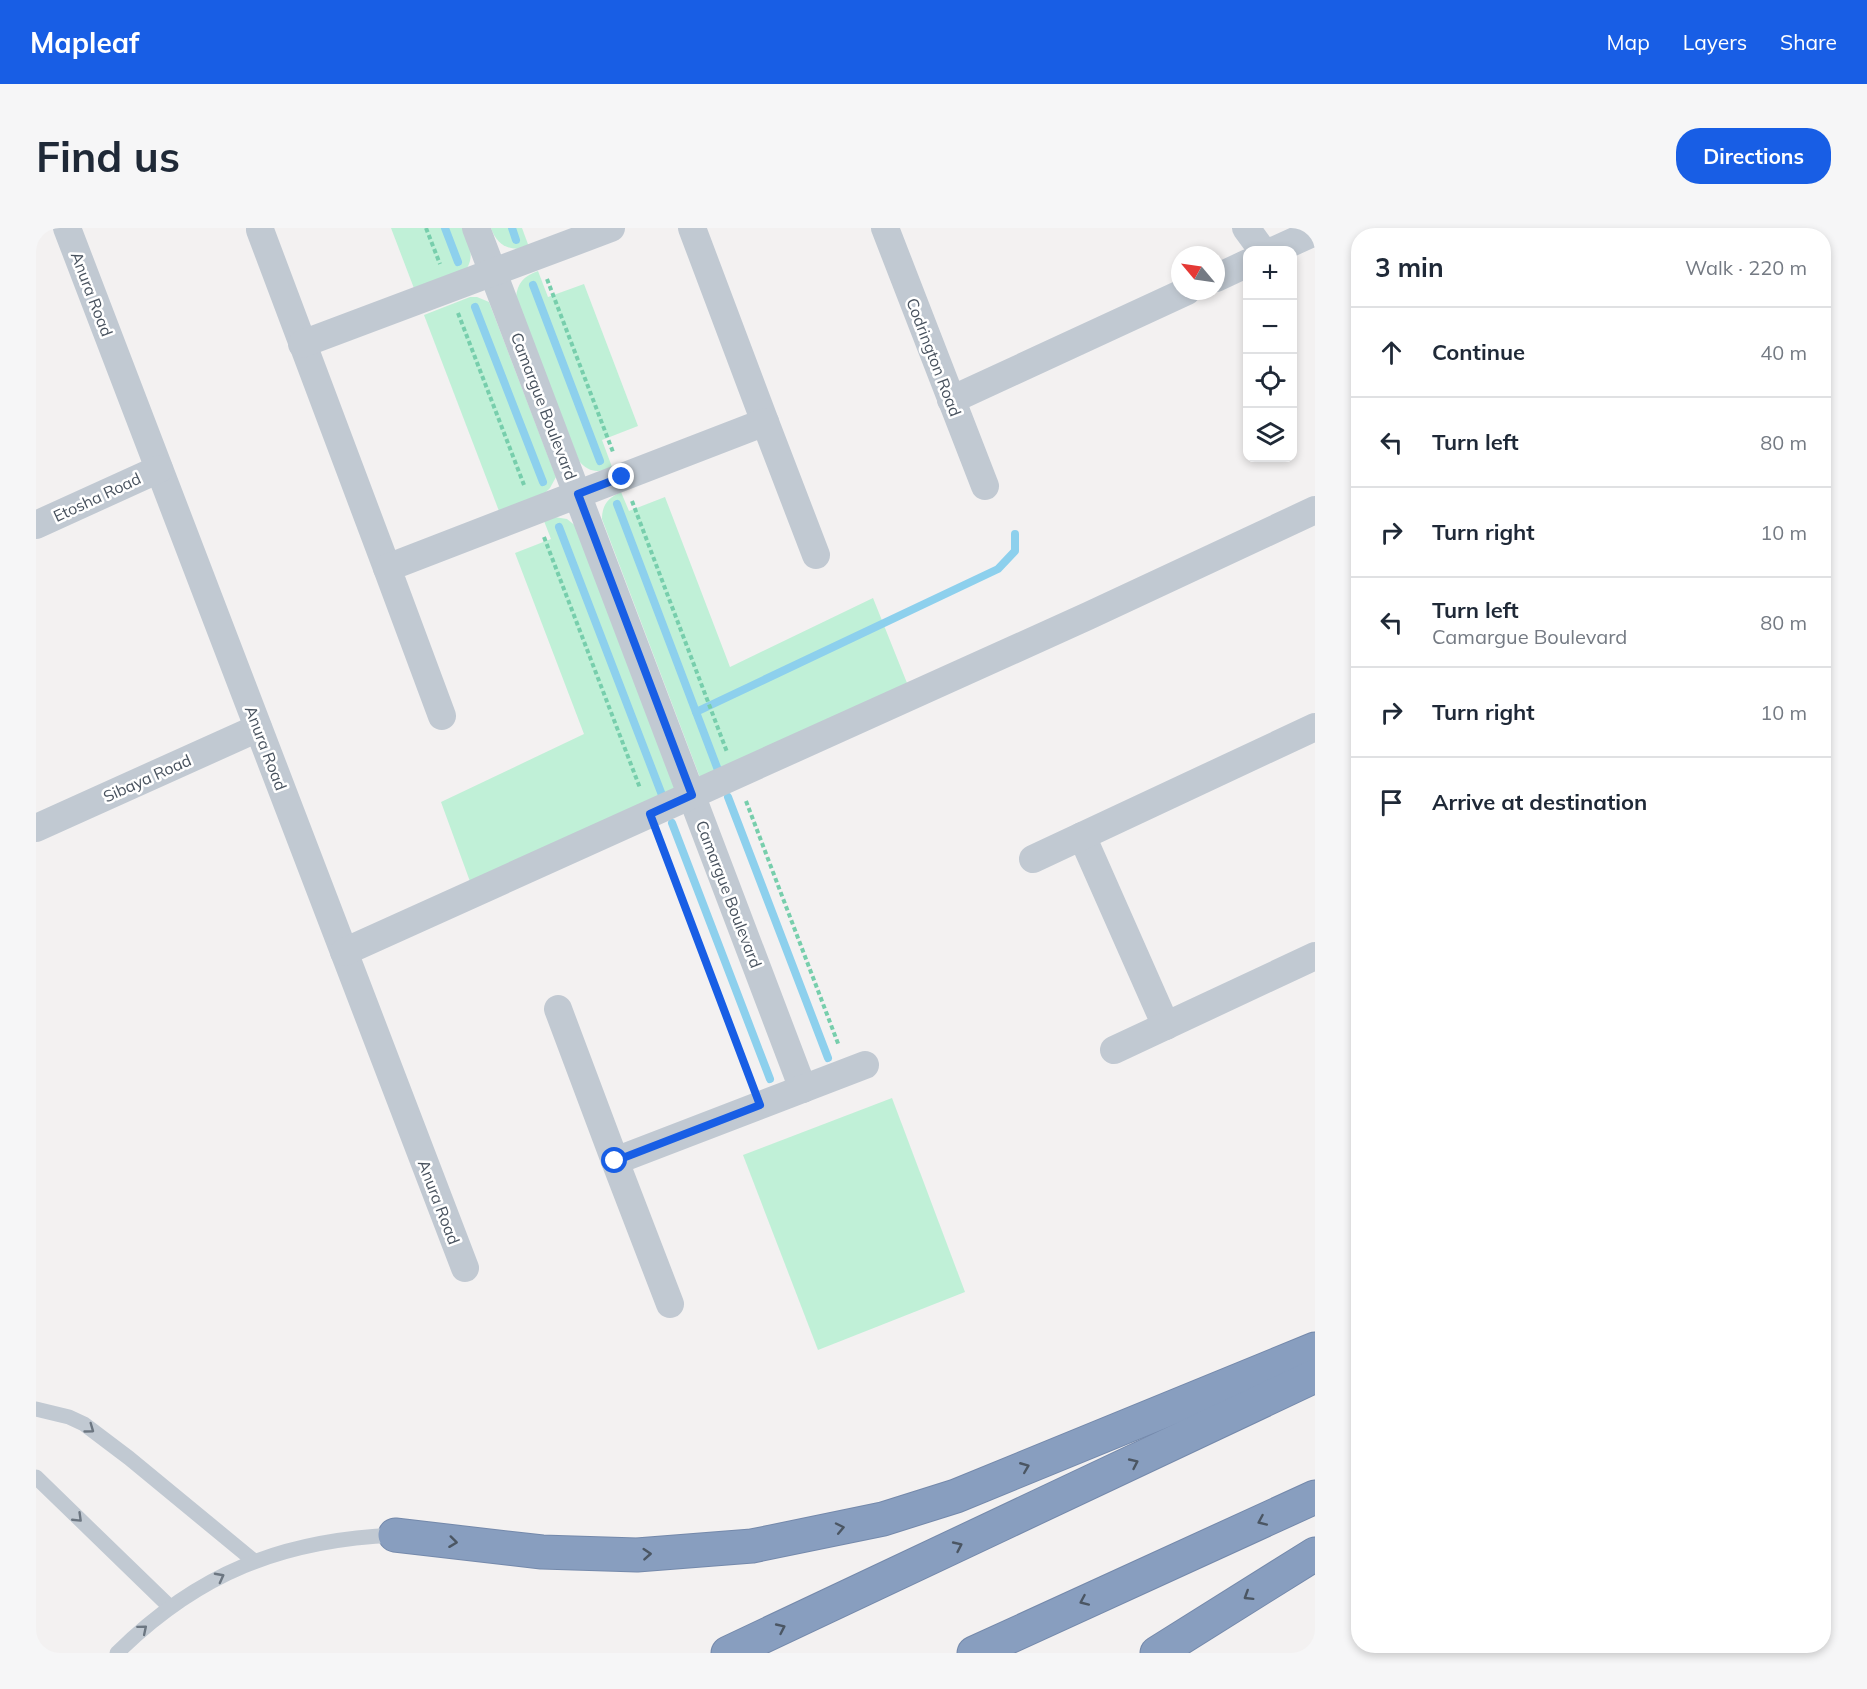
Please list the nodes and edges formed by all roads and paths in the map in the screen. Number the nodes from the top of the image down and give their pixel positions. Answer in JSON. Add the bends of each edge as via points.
{"nodes":[{"id":1,"x":66,"y":228,"type":"edge"},
{"id":2,"x":426,"y":228,"type":"edge"},
{"id":3,"x":476,"y":228,"type":"edge"},
{"id":4,"x":611,"y":228,"type":"edge"},
{"id":5,"x":692,"y":228,"type":"edge"},
{"id":6,"x":885,"y":228,"type":"edge"},
{"id":7,"x":1246,"y":228,"type":"edge"},
{"id":8,"x":260,"y":230,"type":"dead end"},
{"id":9,"x":1315,"y":232,"type":"edge"},
{"id":10,"x":1259,"y":246,"type":"edge"},
{"id":11,"x":1284,"y":246,"type":"edge"},
{"id":12,"x":1243,"y":265,"type":"edge"},
{"id":13,"x":493,"y":272,"type":"junction"},
{"id":14,"x":1225,"y":274,"type":"edge"},
{"id":15,"x":449,"y":289,"type":"junction"},
{"id":16,"x":1171,"y":298,"type":"edge"},
{"id":17,"x":303,"y":344,"type":"junction"},
{"id":18,"x":951,"y":400,"type":"junction"},
{"id":19,"x":765,"y":422,"type":"junction"},
{"id":20,"x":159,"y":469,"type":"junction"},
{"id":21,"x":985,"y":486,"type":"dead end"},
{"id":22,"x":578,"y":494,"type":"junction"},
{"id":23,"x":1315,"y":510,"type":"edge"},
{"id":24,"x":534,"y":511,"type":"junction"},
{"id":25,"x":36,"y":525,"type":"edge"},
{"id":26,"x":816,"y":555,"type":"dead end"},
{"id":27,"x":387,"y":568,"type":"junction"},
{"id":28,"x":707,"y":700,"type":"dead end"},
{"id":29,"x":442,"y":716,"type":"dead end"},
{"id":30,"x":1315,"y":727,"type":"edge"},
{"id":31,"x":258,"y":728,"type":"junction"},
{"id":32,"x":736,"y":776,"type":"junction"},
{"id":33,"x":692,"y":795,"type":"junction"},
{"id":34,"x":650,"y":814,"type":"junction"},
{"id":35,"x":36,"y":828,"type":"edge"},
{"id":36,"x":1083,"y":836,"type":"junction"},
{"id":37,"x":1033,"y":860,"type":"dead end"},
{"id":38,"x":344,"y":952,"type":"junction"},
{"id":39,"x":1315,"y":956,"type":"edge"},
{"id":40,"x":558,"y":1010,"type":"dead end"},
{"id":41,"x":1166,"y":1026,"type":"junction"},
{"id":42,"x":1114,"y":1050,"type":"dead end"},
{"id":43,"x":857,"y":1068,"type":"joint"},
{"id":44,"x":803,"y":1089,"type":"junction"},
{"id":45,"x":760,"y":1105,"type":"junction"},
{"id":46,"x":615,"y":1161,"type":"junction"},
{"id":47,"x":465,"y":1268,"type":"dead end"},
{"id":48,"x":669,"y":1304,"type":"dead end"},
{"id":49,"x":1315,"y":1349,"type":"edge"},
{"id":50,"x":1315,"y":1376,"type":"edge"},
{"id":51,"x":36,"y":1408,"type":"edge"},
{"id":52,"x":36,"y":1478,"type":"edge"},
{"id":53,"x":1315,"y":1497,"type":"edge"},
{"id":54,"x":395,"y":1535,"type":"joint"},
{"id":55,"x":1315,"y":1554,"type":"edge"},
{"id":56,"x":254,"y":1561,"type":"junction"},
{"id":57,"x":170,"y":1607,"type":"junction"},
{"id":58,"x":117,"y":1653,"type":"edge"},
{"id":59,"x":728,"y":1653,"type":"edge"},
{"id":60,"x":974,"y":1653,"type":"edge"},
{"id":61,"x":1157,"y":1653,"type":"edge"}],
"edges":[{"from":1,"to":20,"type":"street","name":"Anura Road"},
{"from":2,"to":15,"type":"path"},
{"from":3,"to":13,"type":"street","name":"Camargue Boulevard"},
{"from":4,"to":13,"type":"street"},
{"from":5,"to":19,"type":"street"},
{"from":6,"to":18,"type":"street","name":"Codrington Road"},
{"from":7,"to":10,"type":"street"},
{"from":8,"to":17,"type":"street"},
{"from":9,"to":11,"type":"street"},
{"from":12,"to":14,"type":"street"},
{"from":13,"to":15,"type":"street"},
{"from":13,"to":22,"type":"street","name":"Camargue Boulevard"},
{"from":15,"to":17,"type":"street"},
{"from":15,"to":24,"type":"path"},
{"from":16,"to":18,"type":"street"},
{"from":17,"to":27,"type":"street"},
{"from":18,"to":21,"type":"street","name":"Codrington Road"},
{"from":19,"to":22,"type":"street"},
{"from":19,"to":26,"type":"street"},
{"from":20,"to":25,"type":"street","name":"Etosha Road"},
{"from":20,"to":31,"type":"street","name":"Anura Road"},
{"from":22,"to":24,"type":"street"},
{"from":22,"to":33,"type":"street","name":"Camargue Boulevard"},
{"from":23,"to":32,"type":"street"},
{"from":24,"to":27,"type":"street"},
{"from":24,"to":34,"type":"path"},
{"from":27,"to":29,"type":"street"},
{"from":28,"to":32,"type":"path"},
{"from":30,"to":36,"type":"street"},
{"from":31,"to":35,"type":"street","name":"Sibaya Road"},
{"from":31,"to":38,"type":"street","name":"Anura Road"},
{"from":32,"to":33,"type":"street"},
{"from":32,"to":43,"type":"path"},
{"from":33,"to":34,"type":"street"},
{"from":33,"to":44,"type":"street","name":"Camargue Boulevard"},
{"from":34,"to":38,"type":"street"},
{"from":34,"to":45,"type":"path"},
{"from":36,"to":37,"type":"street"},
{"from":36,"to":41,"type":"street"},
{"from":38,"to":47,"type":"street","name":"Anura Road"},
{"from":39,"to":41,"type":"street"},
{"from":40,"to":46,"type":"street"},
{"from":41,"to":42,"type":"street"},
{"from":43,"to":44,"type":"street"},
{"from":44,"to":45,"type":"street"},
{"from":45,"to":46,"type":"street"},
{"from":46,"to":48,"type":"street"},
{"from":54,"to":49,"type":"highway","one_way":true,"via":[[542,1552],[637,1555],[752,1546],[883,1519],[956,1496]]},
{"from":59,"to":50,"type":"highway","one_way":true},
{"from":51,"to":56,"type":"lane","one_way":true,"via":[[84,1424]]},
{"from":52,"to":57,"type":"lane","one_way":true},
{"from":53,"to":60,"type":"highway","one_way":true},
{"from":54,"to":56,"type":"lane","via":[[321,1542]]},
{"from":55,"to":61,"type":"highway","one_way":true},
{"from":57,"to":56,"type":"lane","one_way":true,"via":[[196,1589]]},
{"from":58,"to":57,"type":"lane","one_way":true}]}
